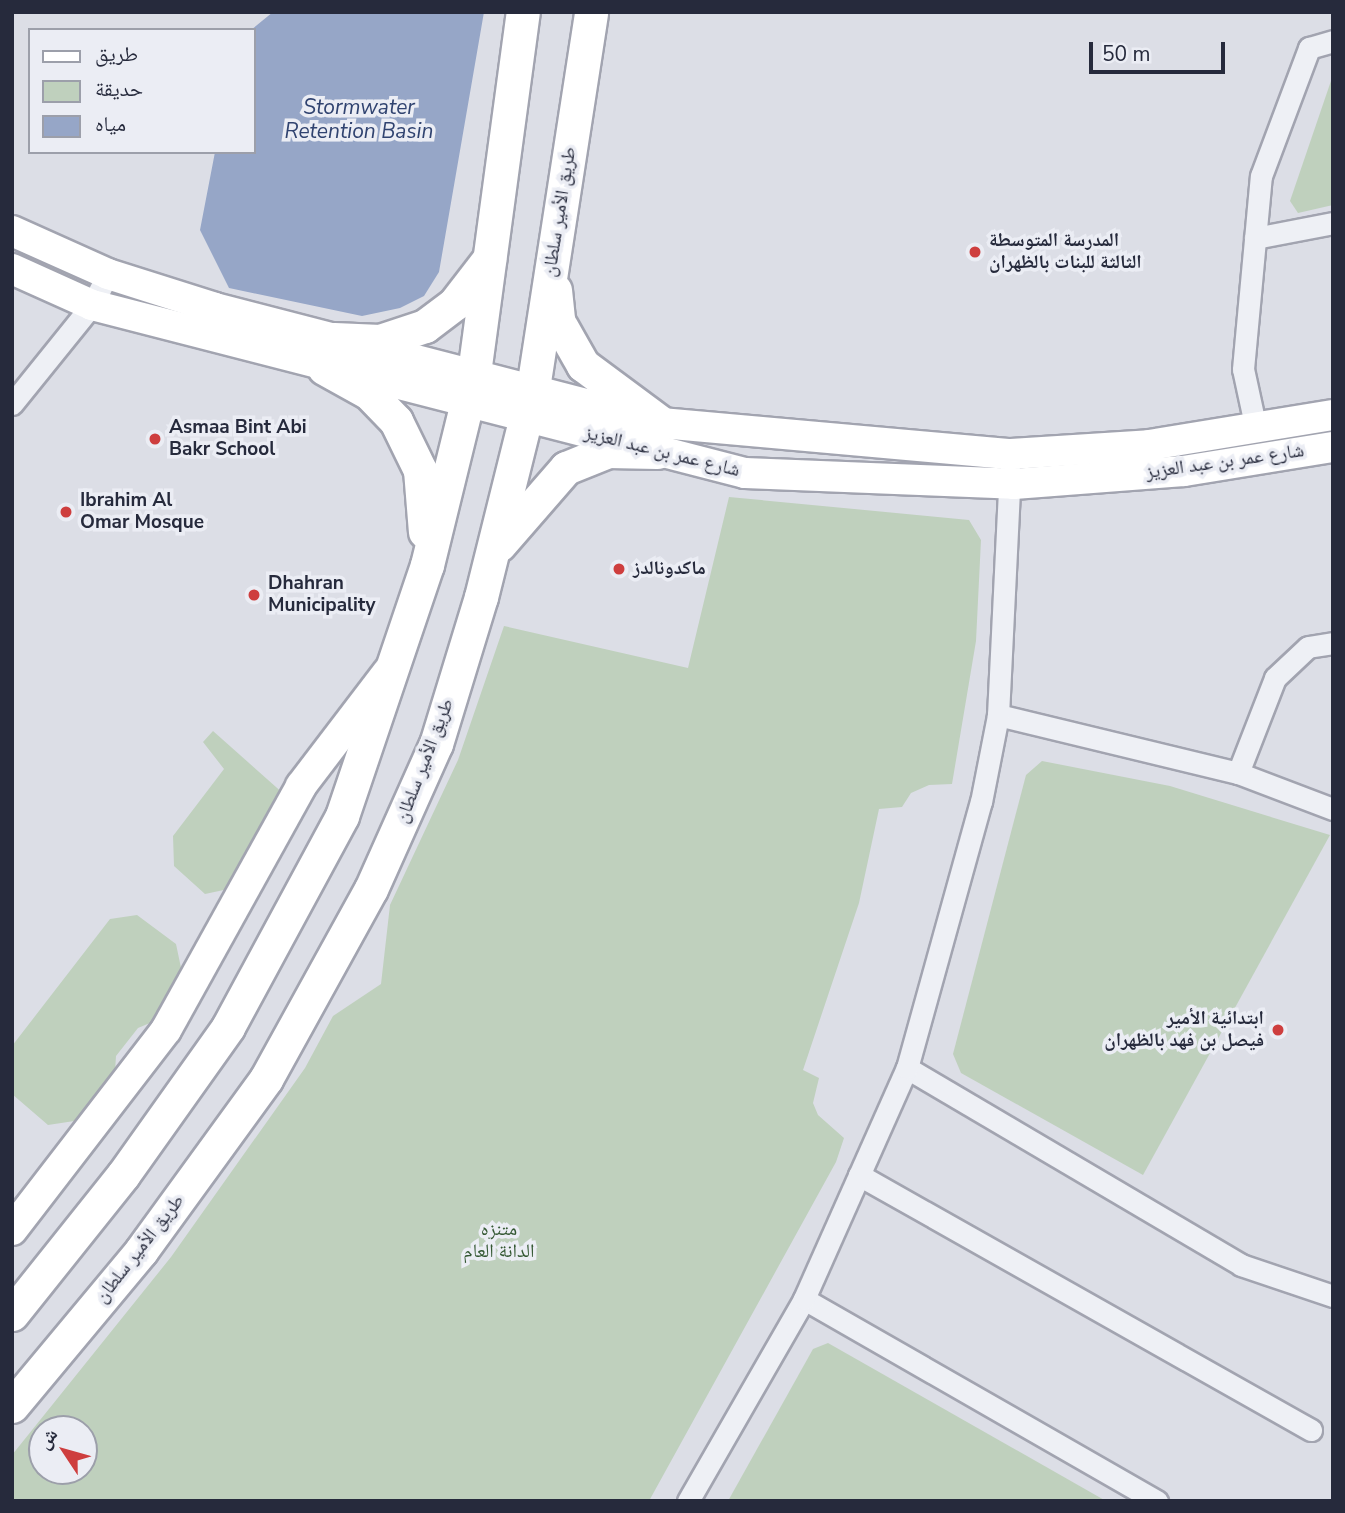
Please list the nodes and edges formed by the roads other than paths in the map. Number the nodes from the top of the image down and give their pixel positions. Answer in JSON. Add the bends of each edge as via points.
{"nodes":[{"id":1,"x":523,"y":12,"type":"edge"},
{"id":2,"x":592,"y":12,"type":"edge"},
{"id":3,"x":1333,"y":41,"type":"edge"},
{"id":4,"x":1333,"y":223,"type":"edge"},
{"id":5,"x":12,"y":231,"type":"edge"},
{"id":6,"x":1255,"y":238,"type":"junction"},
{"id":7,"x":491,"y":257,"type":"junction"},
{"id":8,"x":552,"y":260,"type":"junction"},
{"id":9,"x":12,"y":269,"type":"edge"},
{"id":10,"x":108,"y":274,"type":"junction"},
{"id":11,"x":92,"y":305,"type":"junction"},
{"id":12,"x":329,"y":353,"type":"junction"},
{"id":13,"x":471,"y":388,"type":"junction"},
{"id":14,"x":529,"y":403,"type":"junction"},
{"id":15,"x":12,"y":404,"type":"edge"},
{"id":16,"x":1333,"y":415,"type":"edge"},
{"id":17,"x":1256,"y":429,"type":"junction"},
{"id":18,"x":659,"y":437,"type":"junction"},
{"id":19,"x":1333,"y":447,"type":"edge"},
{"id":20,"x":1010,"y":454,"type":"junction"},
{"id":21,"x":1009,"y":484,"type":"junction"},
{"id":22,"x":492,"y":555,"type":"junction"},
{"id":23,"x":427,"y":565,"type":"junction"},
{"id":24,"x":1333,"y":643,"type":"edge"},
{"id":25,"x":396,"y":663,"type":"junction"},
{"id":26,"x":998,"y":715,"type":"junction"},
{"id":27,"x":1238,"y":773,"type":"junction"},
{"id":28,"x":1333,"y":809,"type":"edge"},
{"id":29,"x":907,"y":1068,"type":"junction"},
{"id":30,"x":859,"y":1175,"type":"junction"},
{"id":31,"x":33,"y":1206,"type":"junction"},
{"id":32,"x":12,"y":1230,"type":"edge"},
{"id":33,"x":12,"y":1240,"type":"edge"},
{"id":34,"x":1333,"y":1296,"type":"edge"},
{"id":35,"x":804,"y":1300,"type":"junction"},
{"id":36,"x":12,"y":1314,"type":"edge"},
{"id":37,"x":12,"y":1406,"type":"edge"},
{"id":38,"x":1311,"y":1430,"type":"dead end"},
{"id":39,"x":688,"y":1501,"type":"edge"},
{"id":40,"x":1157,"y":1501,"type":"edge"}],
"edges":[{"from":1,"to":7,"type":"main road"},
{"from":2,"to":8,"type":"main road","name":"طريق الأمير سلطان"},
{"from":3,"to":6,"type":"street","via":[[1309,48],[1261,176]]},
{"from":4,"to":6,"type":"street"},
{"from":5,"to":10,"type":"street"},
{"from":6,"to":17,"type":"street","via":[[1243,369]]},
{"from":7,"to":12,"type":"main road","via":[[455,303],[425,326]]},
{"from":7,"to":13,"type":"main road"},
{"from":8,"to":14,"type":"main road","name":"طريق الأمير سلطان"},
{"from":8,"to":18,"type":"main road","via":[[558,321],[583,365]]},
{"from":9,"to":11,"type":"street"},
{"from":10,"to":11,"type":"street"},
{"from":10,"to":12,"type":"street"},
{"from":11,"to":12,"type":"street"},
{"from":11,"to":15,"type":"street"},
{"from":12,"to":13,"type":"street"},
{"from":12,"to":23,"type":"main road","via":[[383,406],[413,450],[423,492]]},
{"from":13,"to":14,"type":"street","name":"شارع عمر بن عبد العزيز"},
{"from":13,"to":23,"type":"main road"},
{"from":14,"to":18,"type":"street","name":"شارع عمر بن عبد العزيز"},
{"from":14,"to":22,"type":"main road","name":"طريق الأمير سلطان"},
{"from":16,"to":17,"type":"street"},
{"from":17,"to":20,"type":"street","via":[[1149,445]]},
{"from":18,"to":20,"type":"street"},
{"from":18,"to":21,"type":"street","name":"شارع عمر بن عبد العزيز","via":[[745,473]]},
{"from":18,"to":22,"type":"main road","via":[[566,468]]},
{"from":19,"to":21,"type":"street","name":"شارع عمر بن عبد العزيز","via":[[1184,471]]},
{"from":20,"to":21,"type":"street"},
{"from":21,"to":26,"type":"street"},
{"from":22,"to":37,"type":"main road","name":"طريق الأمير سلطان","via":[[436,744],[371,889],[266,1079],[141,1251]]},
{"from":23,"to":25,"type":"main road"},
{"from":24,"to":27,"type":"street","via":[[1308,647],[1275,678]]},
{"from":25,"to":31,"type":"street","via":[[301,786],[166,1030]]},
{"from":25,"to":36,"type":"main road","via":[[342,816],[228,1027],[124,1175]]},
{"from":26,"to":27,"type":"street"},
{"from":26,"to":29,"type":"street","via":[[956,896]]},
{"from":27,"to":28,"type":"street"},
{"from":29,"to":30,"type":"street"},
{"from":29,"to":34,"type":"street","via":[[1241,1265]]},
{"from":30,"to":35,"type":"street"},
{"from":30,"to":38,"type":"street"},
{"from":31,"to":32,"type":"street"},
{"from":31,"to":33,"type":"street"},
{"from":35,"to":39,"type":"street"},
{"from":35,"to":40,"type":"street"}]}
